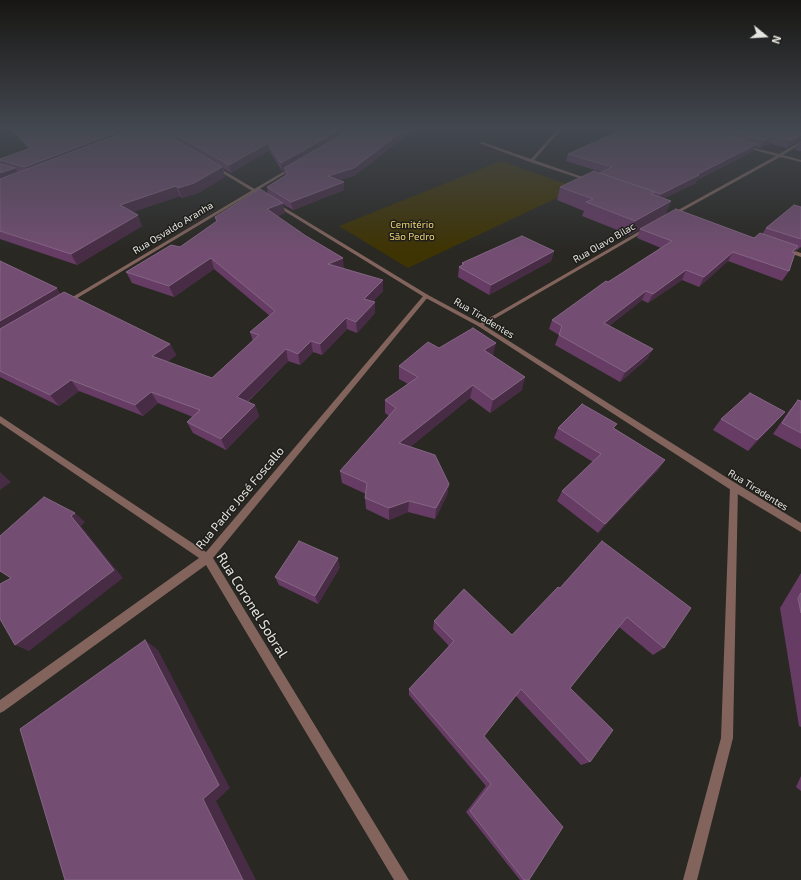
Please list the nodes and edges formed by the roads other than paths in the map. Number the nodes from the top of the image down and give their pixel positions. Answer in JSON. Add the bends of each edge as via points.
{"nodes":[{"id":1,"x":222,"y":171,"type":"edge"},
{"id":2,"x":286,"y":171,"type":"edge"},
{"id":3,"x":560,"y":171,"type":"edge"},
{"id":4,"x":750,"y":171,"type":"edge"},
{"id":5,"x":597,"y":184,"type":"edge"},
{"id":6,"x":254,"y":190,"type":"junction"},
{"id":7,"x":670,"y":209,"type":"edge"},
{"id":8,"x":677,"y":211,"type":"junction"},
{"id":9,"x":684,"y":214,"type":"edge"},
{"id":10,"x":663,"y":219,"type":"edge"},
{"id":11,"x":650,"y":227,"type":"edge"},
{"id":12,"x":779,"y":247,"type":"edge"},
{"id":13,"x":801,"y":255,"type":"edge"},
{"id":14,"x":426,"y":296,"type":"junction"},
{"id":15,"x":60,"y":306,"type":"edge"},
{"id":16,"x":480,"y":326,"type":"junction"},
{"id":17,"x":0,"y":419,"type":"edge"},
{"id":18,"x":734,"y":487,"type":"junction"},
{"id":19,"x":801,"y":528,"type":"edge"},
{"id":20,"x":207,"y":558,"type":"junction"},
{"id":21,"x":0,"y":707,"type":"edge"},
{"id":22,"x":402,"y":880,"type":"edge"},
{"id":23,"x":690,"y":880,"type":"edge"}],
"edges":[{"from":1,"to":6,"type":"street","name":"Rua Tiradentes"},
{"from":2,"to":6,"type":"street","name":"Rua Osvaldo Aranha"},
{"from":3,"to":5,"type":"street"},
{"from":4,"to":8,"type":"street"},
{"from":6,"to":14,"type":"street","name":"Rua Tiradentes"},
{"from":6,"to":15,"type":"street","name":"Rua Osvaldo Aranha"},
{"from":7,"to":8,"type":"street"},
{"from":8,"to":9,"type":"street"},
{"from":8,"to":10,"type":"street"},
{"from":11,"to":16,"type":"street","name":"Rua Olavo Bilac"},
{"from":12,"to":13,"type":"street"},
{"from":14,"to":16,"type":"street","name":"Rua Tiradentes"},
{"from":14,"to":20,"type":"street","name":"Rua Padre José Foscallo"},
{"from":16,"to":18,"type":"street","name":"Rua Tiradentes"},
{"from":17,"to":20,"type":"street","name":"Rua Coronel Sobral"},
{"from":18,"to":19,"type":"street","name":"Rua Tiradentes"},
{"from":18,"to":23,"type":"street","via":[[728,738]]},
{"from":20,"to":21,"type":"street","name":"Rua Padre José Foscallo"},
{"from":20,"to":22,"type":"street","name":"Rua Coronel Sobral"}]}
